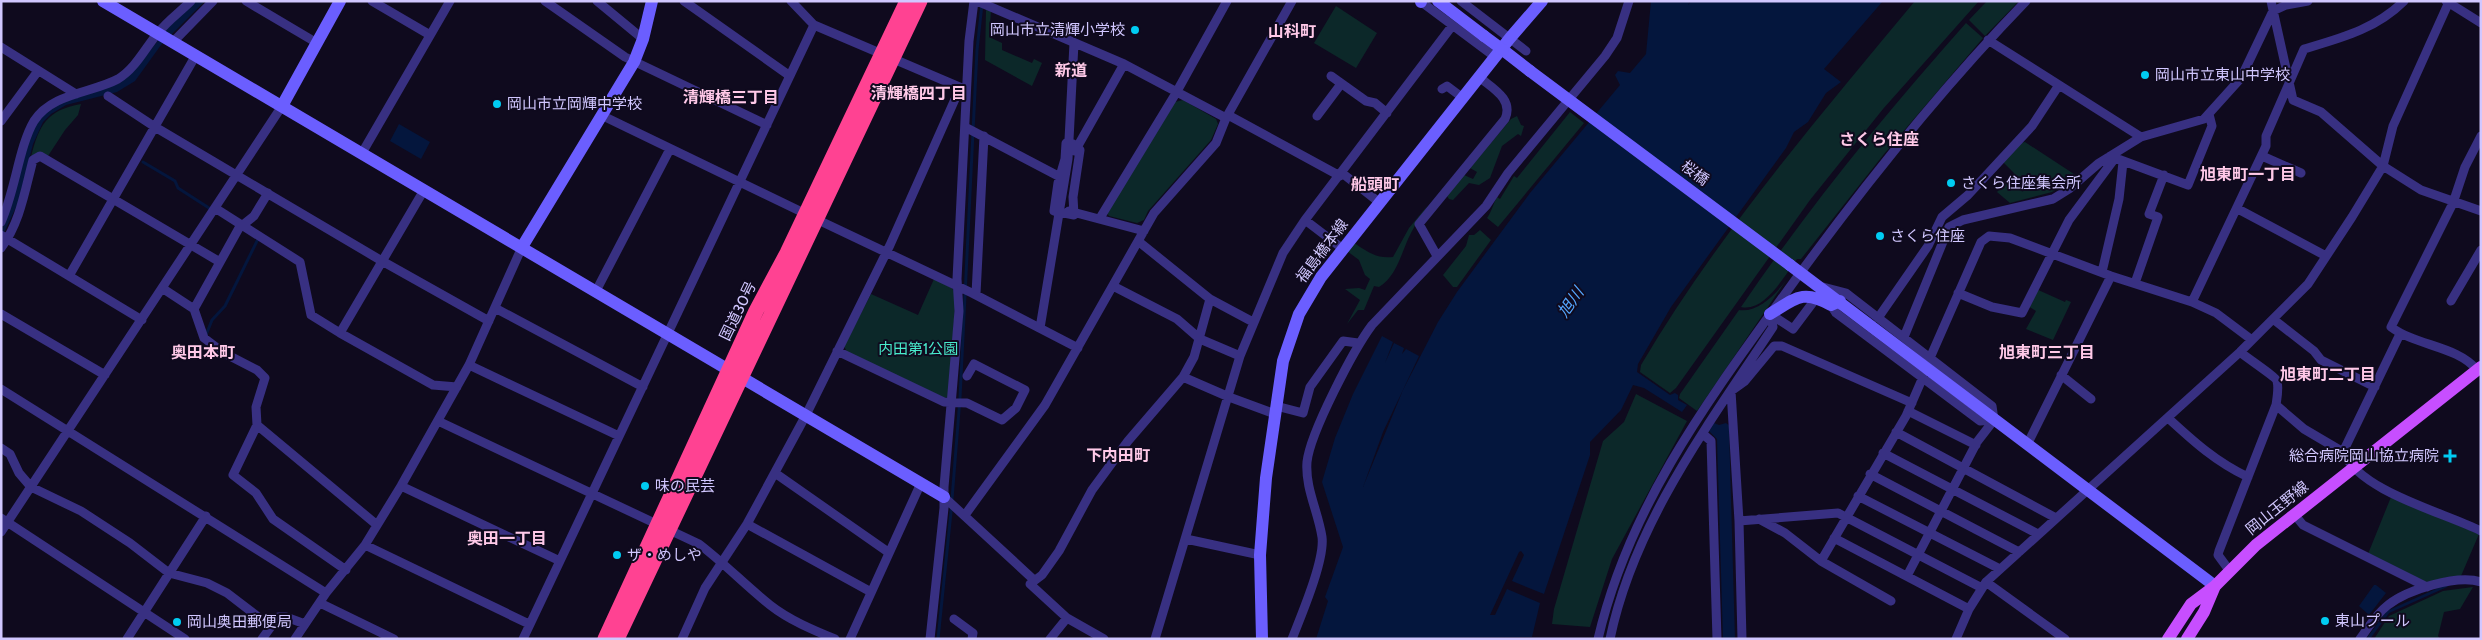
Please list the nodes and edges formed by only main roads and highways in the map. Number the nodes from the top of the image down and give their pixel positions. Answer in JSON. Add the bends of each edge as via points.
{"nodes":[{"id":1,"x":907,"y":1,"type":"edge"},
{"id":2,"x":920,"y":1,"type":"edge"},
{"id":3,"x":888,"y":55,"type":"junction"},
{"id":4,"x":2479,"y":368,"type":"edge"},
{"id":5,"x":664,"y":528,"type":"junction"},
{"id":6,"x":2215,"y":586,"type":"junction"},
{"id":7,"x":605,"y":639,"type":"edge"},
{"id":8,"x":617,"y":639,"type":"edge"},
{"id":9,"x":2168,"y":639,"type":"edge"},
{"id":10,"x":2187,"y":639,"type":"edge"}],
"edges":[{"from":1,"to":3,"type":"highway","name":"国道30号"},
{"from":2,"to":3,"type":"highway","name":"国道30号"},
{"from":3,"to":5,"type":"highway","name":"国道30号"},
{"from":4,"to":6,"type":"main road","name":"岡山玉野線","via":[[2294,514]]},
{"from":5,"to":7,"type":"highway","name":"国道30号"},
{"from":5,"to":8,"type":"highway","name":"国道30号"},
{"from":6,"to":9,"type":"main road","name":"岡山玉野線","via":[[2191,604]]},
{"from":6,"to":10,"type":"main road","name":"岡山玉野線"}]}
